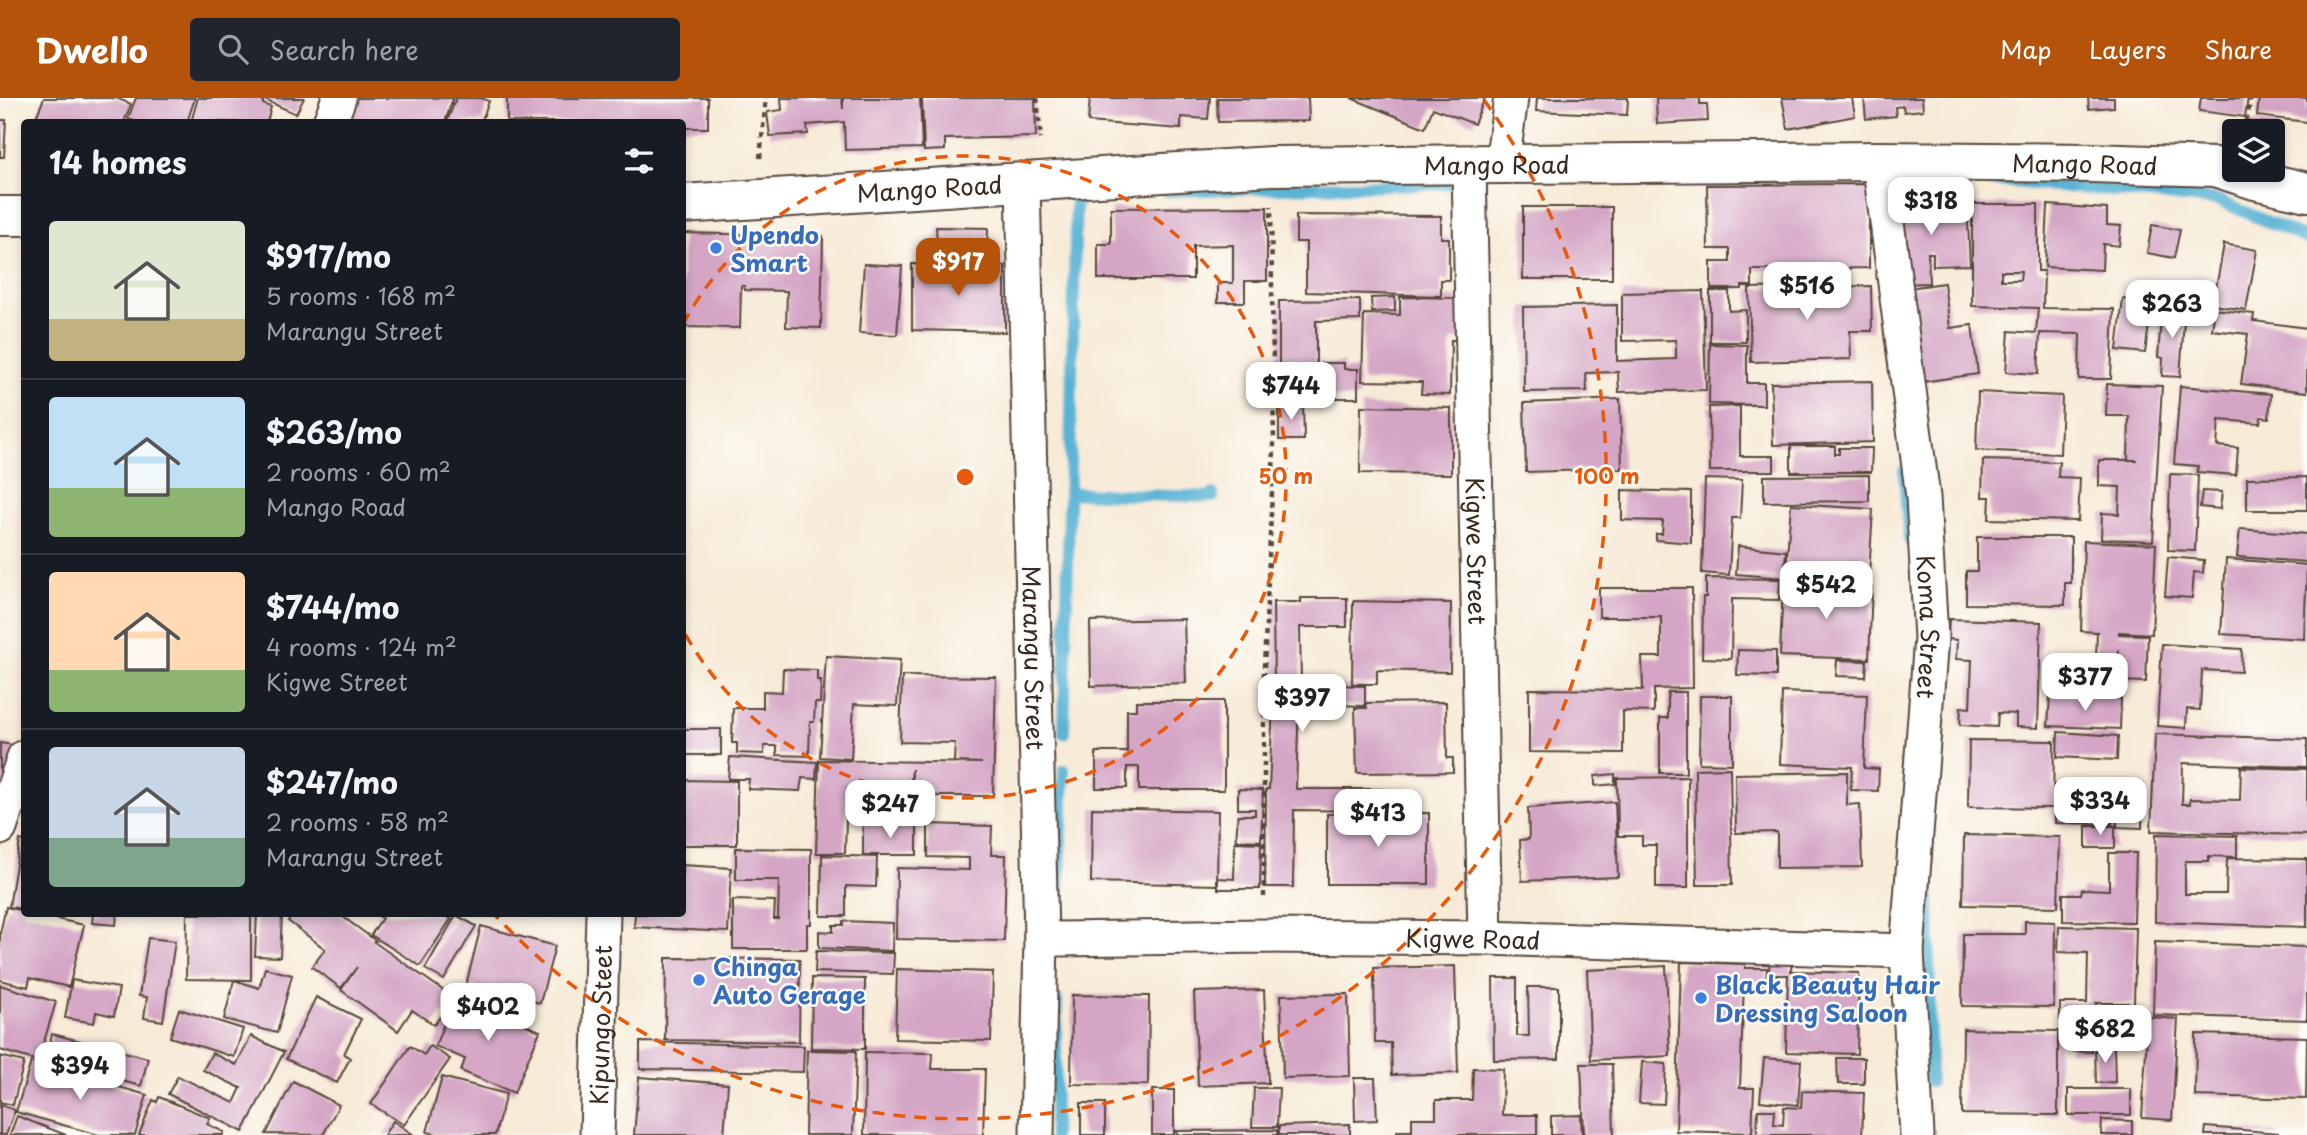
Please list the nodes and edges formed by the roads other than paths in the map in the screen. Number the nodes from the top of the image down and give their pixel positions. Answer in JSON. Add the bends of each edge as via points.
{"nodes":[{"id":1,"x":339,"y":98,"type":"edge"},
{"id":2,"x":1511,"y":98,"type":"edge"},
{"id":3,"x":331,"y":119,"type":"edge"},
{"id":4,"x":1879,"y":161,"type":"junction"},
{"id":5,"x":1485,"y":165,"type":"junction"},
{"id":6,"x":1023,"y":182,"type":"junction"},
{"id":7,"x":2307,"y":192,"type":"edge"},
{"id":8,"x":686,"y":204,"type":"edge"},
{"id":9,"x":0,"y":216,"type":"edge"},
{"id":10,"x":21,"y":216,"type":"edge"},
{"id":11,"x":21,"y":766,"type":"edge"},
{"id":12,"x":0,"y":828,"type":"edge"},
{"id":13,"x":603,"y":917,"type":"edge"},
{"id":14,"x":1041,"y":937,"type":"junction"},
{"id":15,"x":1485,"y":938,"type":"junction"},
{"id":16,"x":1907,"y":951,"type":"junction"},
{"id":17,"x":597,"y":1135,"type":"edge"},
{"id":18,"x":1037,"y":1135,"type":"edge"},
{"id":19,"x":1917,"y":1135,"type":"edge"}],
"edges":[{"from":1,"to":3,"type":"street"},
{"from":2,"to":5,"type":"street","name":"Kigwe Street"},
{"from":4,"to":5,"type":"street","name":"Mango Road"},
{"from":4,"to":7,"type":"street","name":"Mango Road","via":[[2215,167]]},
{"from":4,"to":16,"type":"street","name":"Koma Street","via":[[1923,497],[1931,638]]},
{"from":5,"to":6,"type":"street","name":"Mango Road","via":[[1271,166]]},
{"from":5,"to":15,"type":"street","name":"Kigwe Street"},
{"from":6,"to":8,"type":"street","name":"Mango Road"},
{"from":6,"to":14,"type":"street","name":"Marangu Street"},
{"from":9,"to":10,"type":"street"},
{"from":11,"to":12,"type":"street"},
{"from":13,"to":17,"type":"street","name":"Kipungo Steet"},
{"from":14,"to":15,"type":"street","name":"Kigwe Road"},
{"from":14,"to":18,"type":"street","name":"Marangu Street"},
{"from":15,"to":16,"type":"street","name":"Kigwe Road"},
{"from":16,"to":19,"type":"street","name":"Koma Street"}]}
